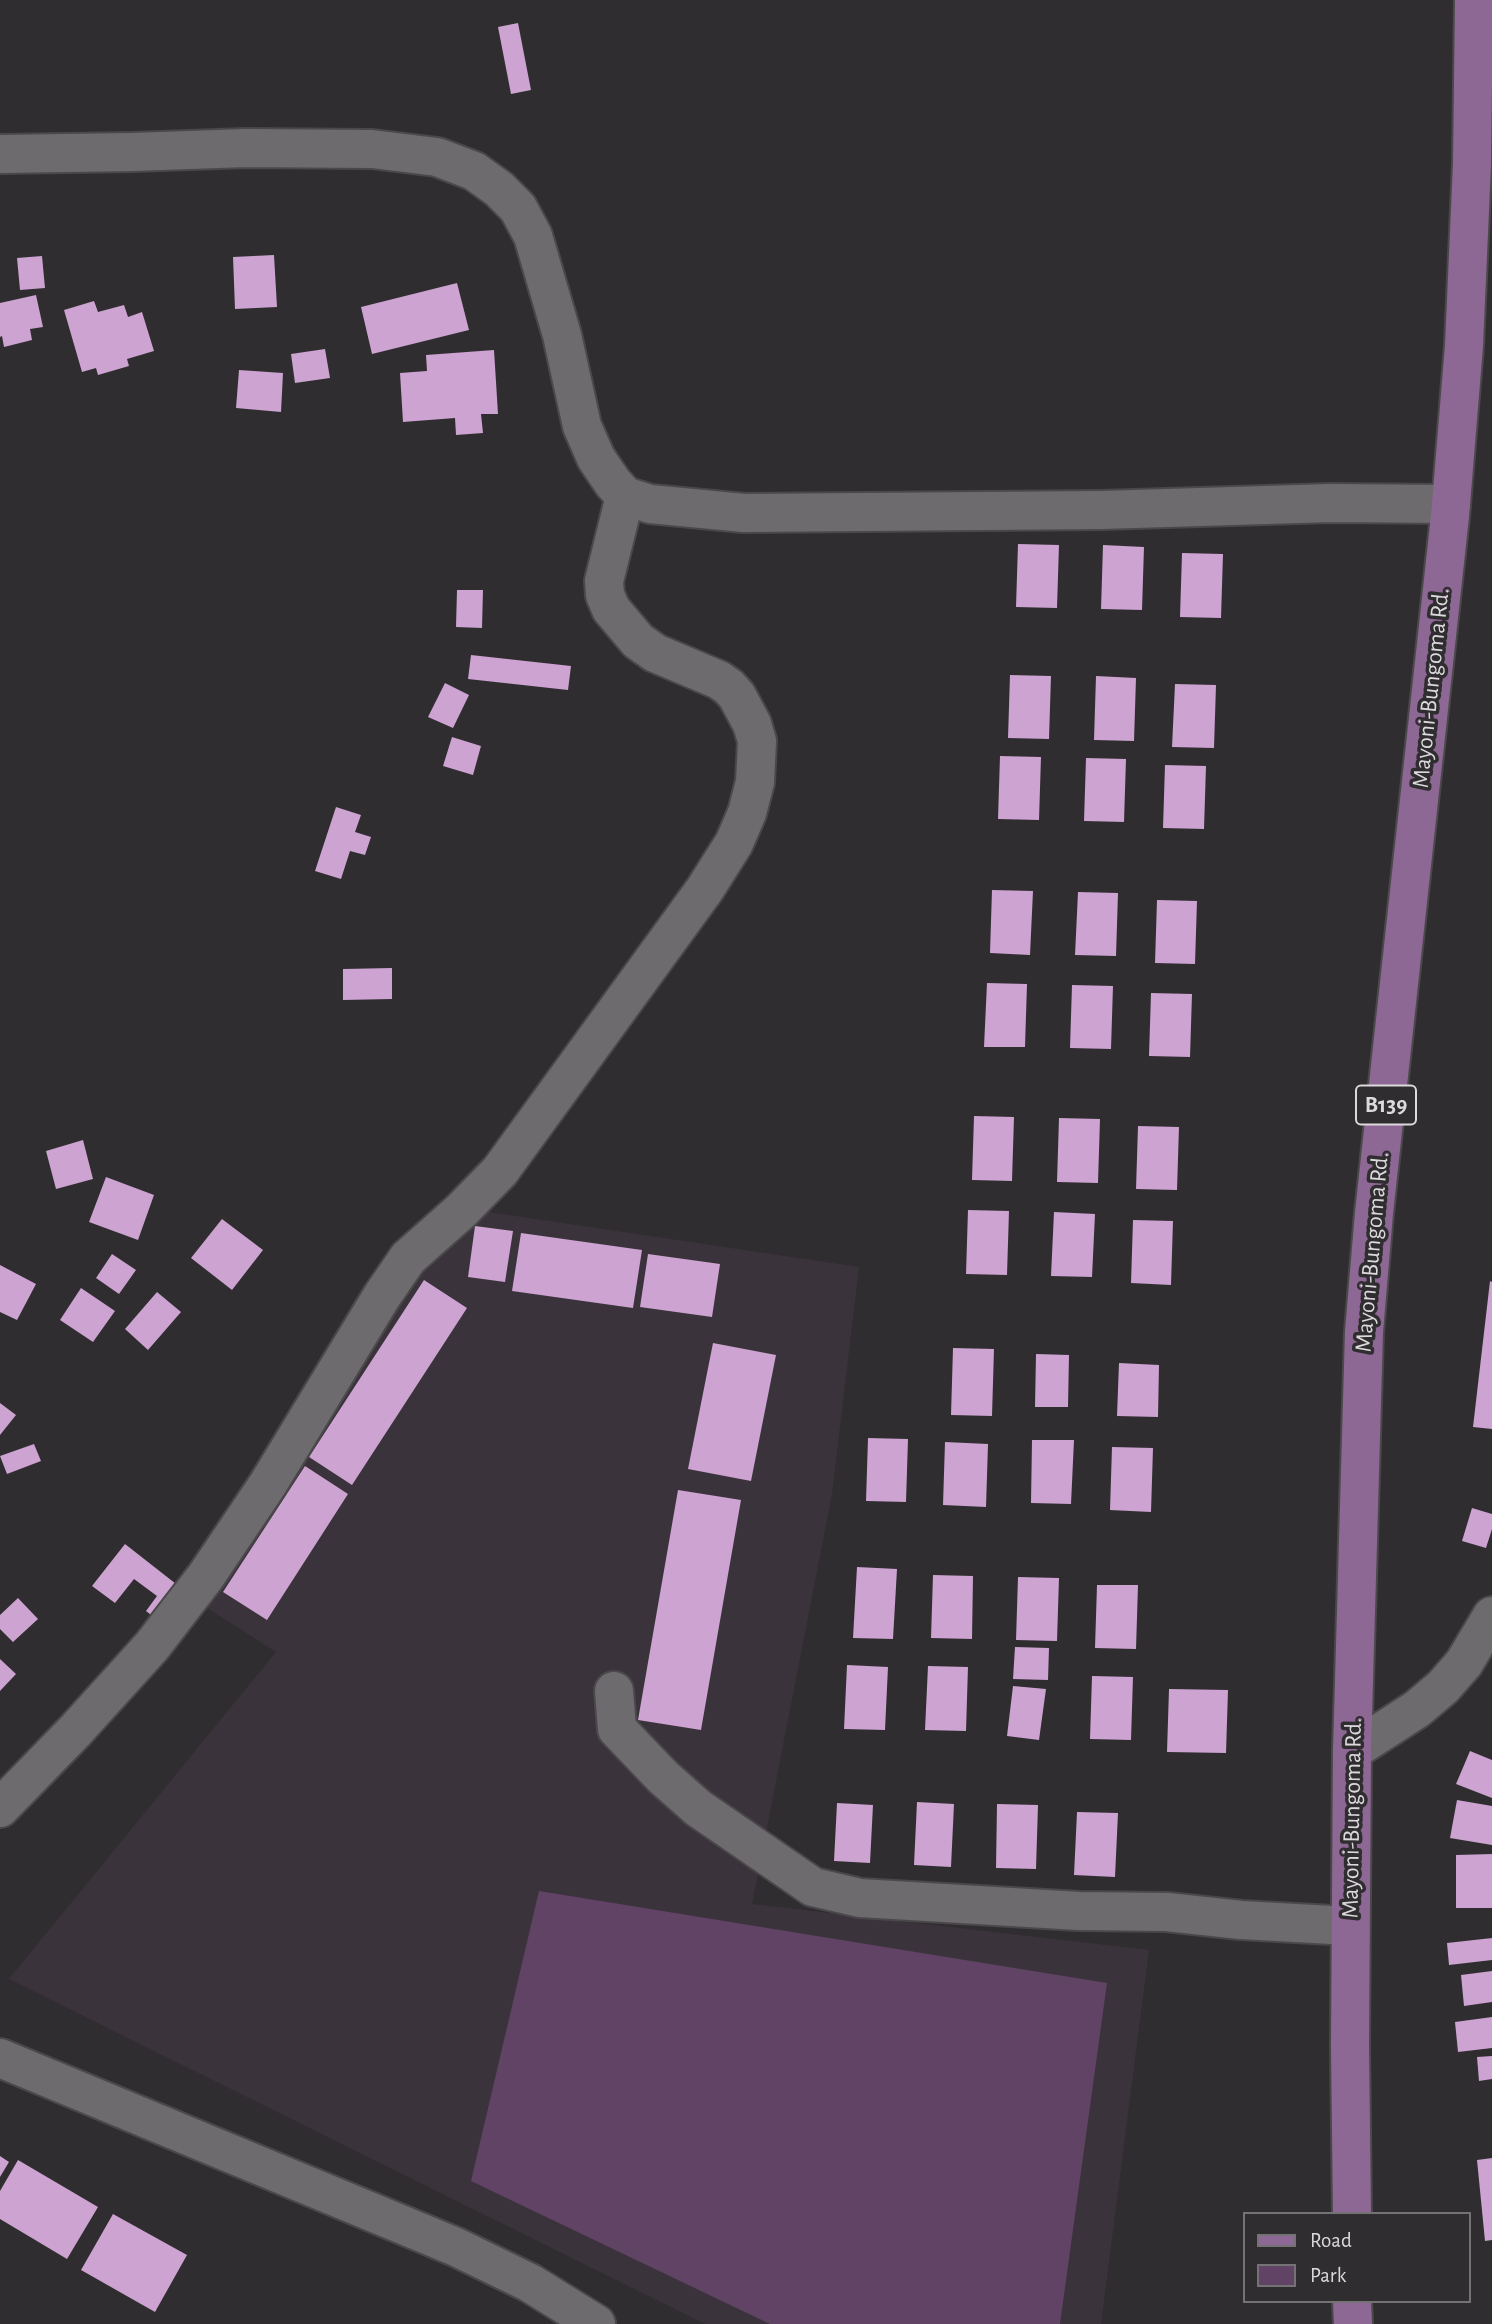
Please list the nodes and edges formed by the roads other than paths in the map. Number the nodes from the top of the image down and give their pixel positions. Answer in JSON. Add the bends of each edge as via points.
{"nodes":[{"id":1,"x":1474,"y":0,"type":"edge"},
{"id":2,"x":0,"y":154,"type":"edge"},
{"id":3,"x":625,"y":496,"type":"junction"},
{"id":4,"x":1451,"y":504,"type":"junction"},
{"id":5,"x":1492,"y":1616,"type":"edge"},
{"id":6,"x":614,"y":1691,"type":"dead end"},
{"id":7,"x":1352,"y":1751,"type":"junction"},
{"id":8,"x":0,"y":1808,"type":"edge"},
{"id":9,"x":1350,"y":1926,"type":"junction"},
{"id":10,"x":0,"y":2058,"type":"edge"},
{"id":11,"x":1352,"y":2212,"type":"edge"},
{"id":12,"x":1352,"y":2303,"type":"edge"},
{"id":13,"x":596,"y":2324,"type":"edge"},
{"id":14,"x":1353,"y":2324,"type":"edge"}],
"edges":[{"from":1,"to":4,"type":"main road","name":"Mayoni-Bungoma Rd.","number":"B139","via":[[1464,346]]},
{"from":2,"to":3,"type":"street","via":[[372,149],[437,157],[474,171],[518,208],[533,236],[582,426],[596,458]]},
{"from":3,"to":4,"type":"street","via":[[744,513]]},
{"from":3,"to":8,"type":"street","via":[[604,581],[611,608],[638,641],[655,653],[729,687],[752,724],[757,741],[755,782],[734,843],[500,1171],[408,1258],[206,1576],[152,1646]]},
{"from":4,"to":7,"type":"main road","name":"Mayoni-Bungoma Rd.","number":"B139","via":[[1365,1319]]},
{"from":5,"to":7,"type":"street","via":[[1464,1663],[1443,1687]]},
{"from":6,"to":9,"type":"street","via":[[617,1728],[663,1776],[698,1808],[814,1887],[860,1898],[1167,1912]]},
{"from":7,"to":9,"type":"main road","name":"Mayoni-Bungoma Rd.","number":"B139"},
{"from":9,"to":11,"type":"main road","name":"Mayoni-Bungoma Rd.","number":"B139"},
{"from":10,"to":13,"type":"street","via":[[456,2247],[530,2283]]},
{"from":12,"to":14,"type":"main road"}]}
